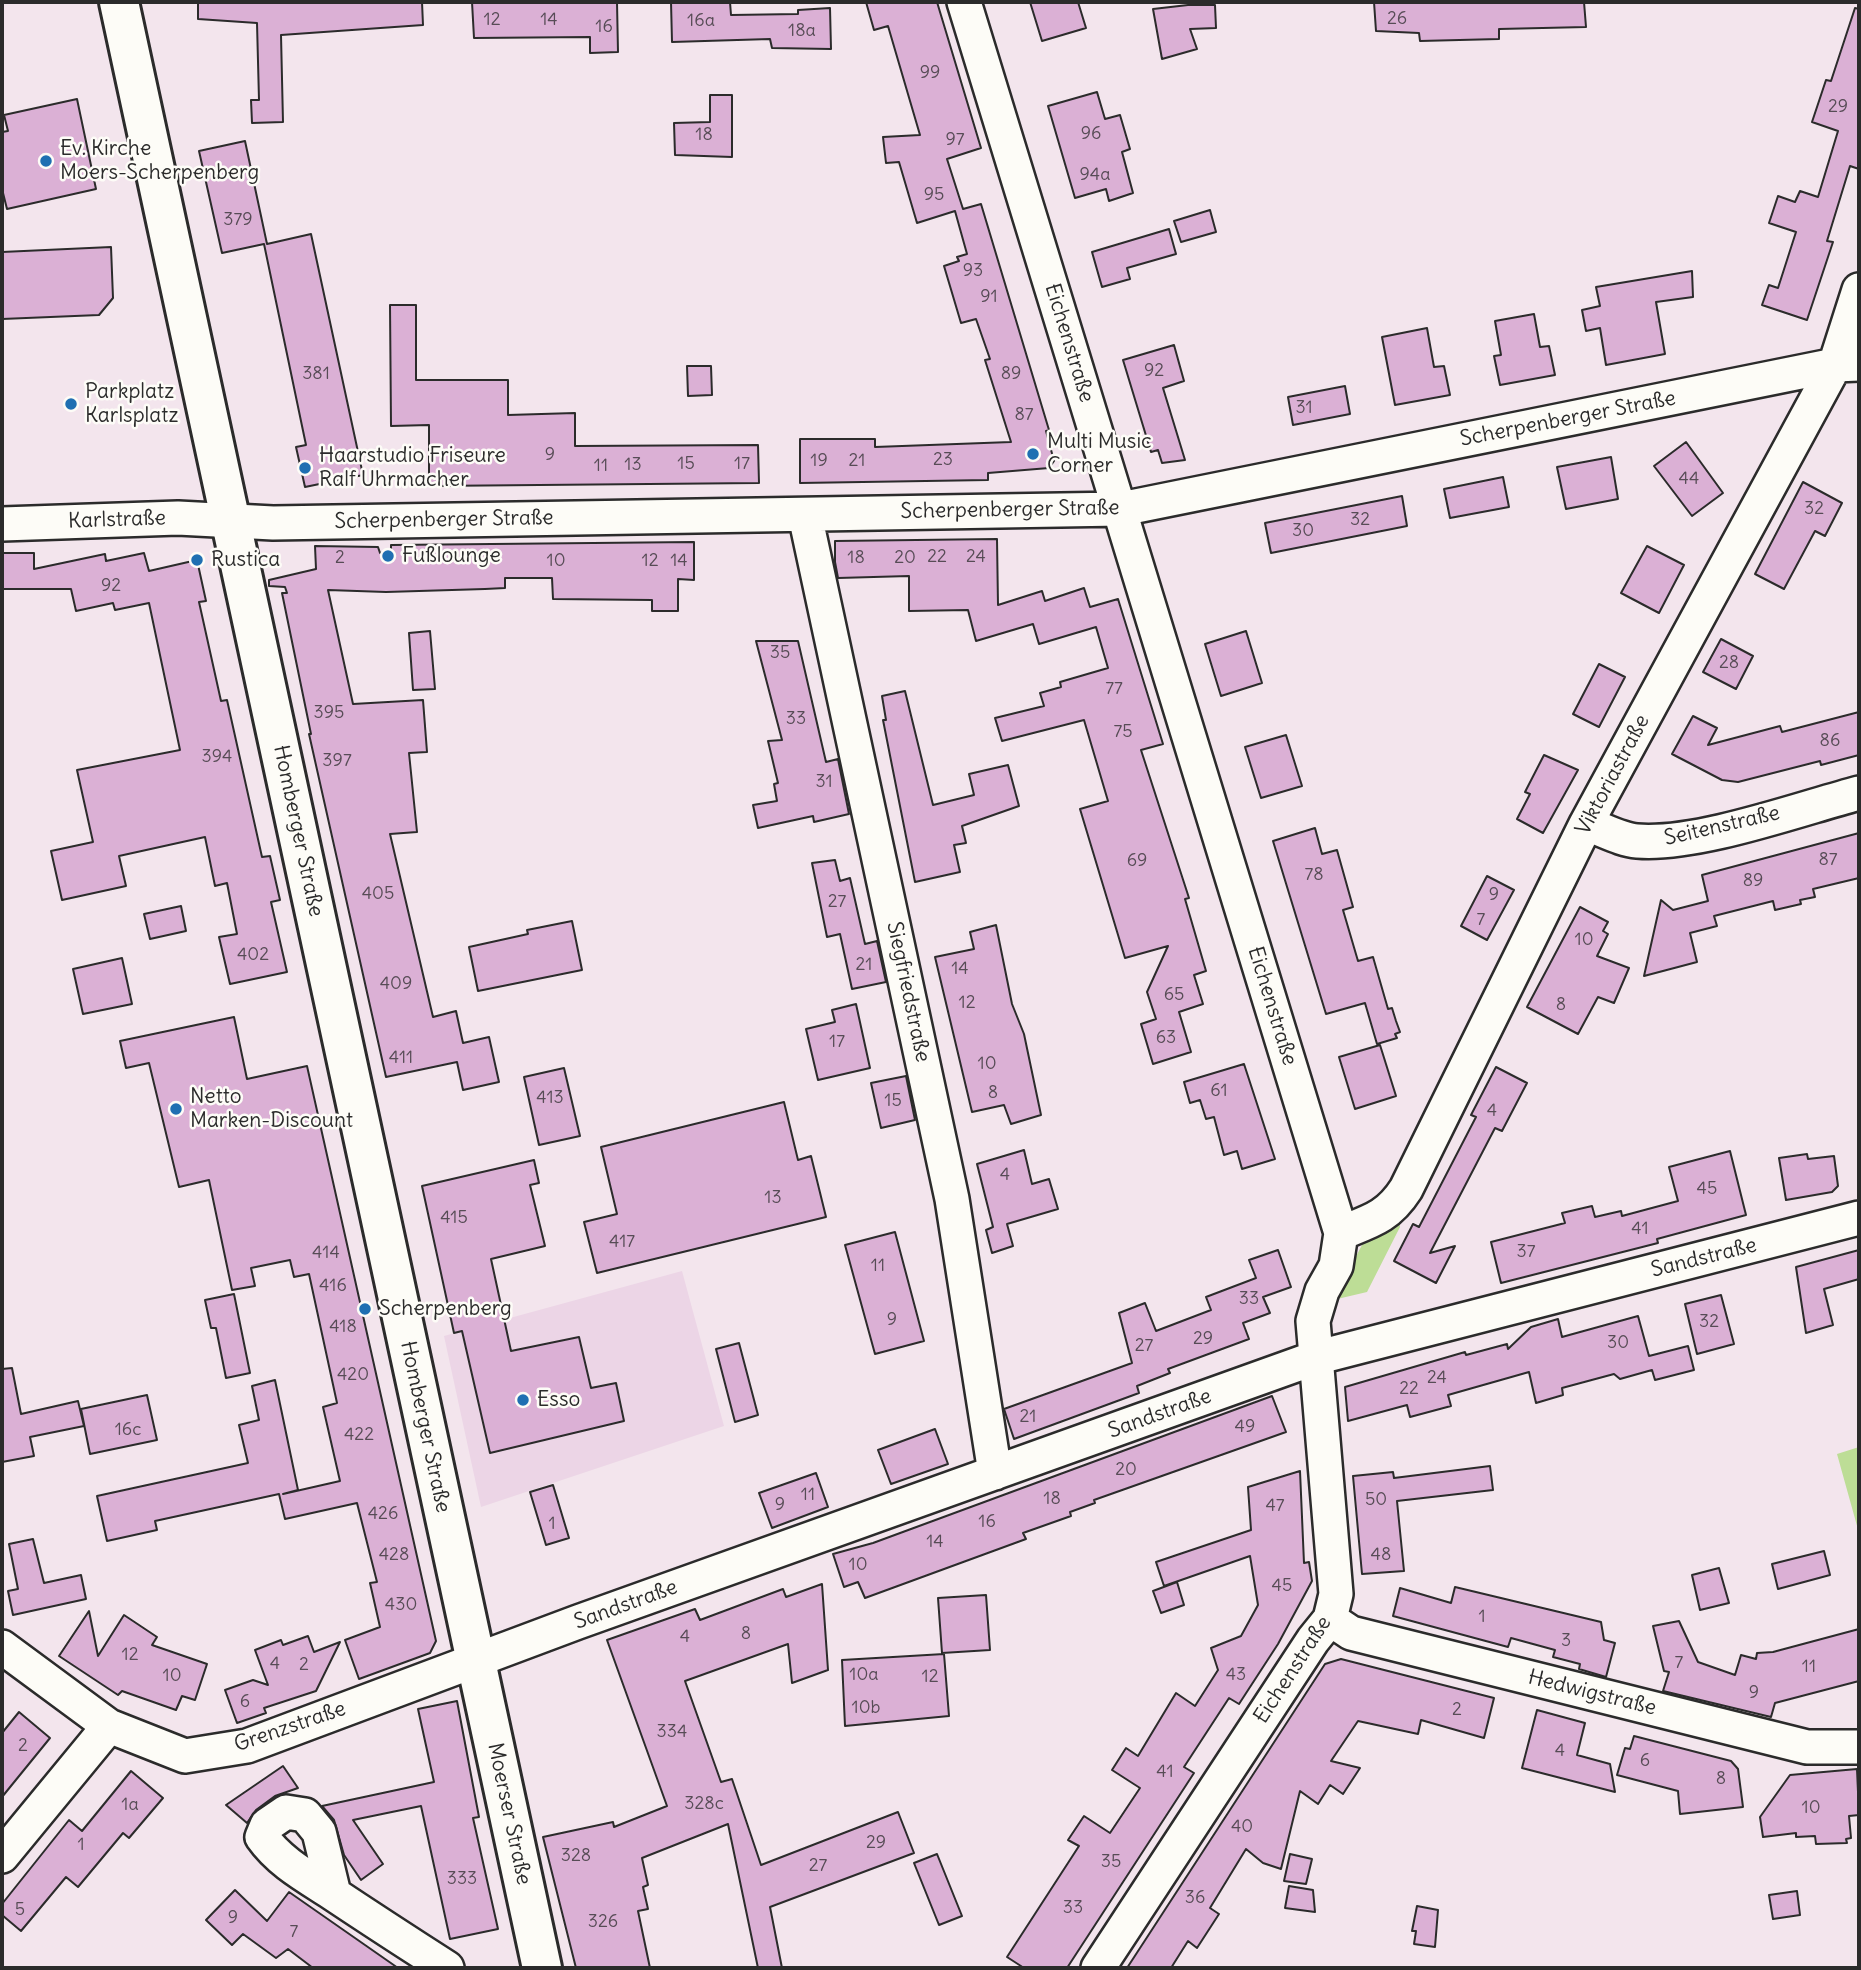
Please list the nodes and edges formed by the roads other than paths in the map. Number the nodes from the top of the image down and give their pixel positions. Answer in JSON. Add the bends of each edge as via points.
{"nodes":[{"id":1,"x":119,"y":2,"type":"edge"},
{"id":2,"x":964,"y":2,"type":"edge"},
{"id":3,"x":1859,"y":290,"type":"edge"},
{"id":4,"x":1847,"y":365,"type":"edge"},
{"id":5,"x":1121,"y":509,"type":"junction"},
{"id":6,"x":805,"y":515,"type":"junction"},
{"id":7,"x":231,"y":521,"type":"junction"},
{"id":8,"x":2,"y":524,"type":"edge"},
{"id":9,"x":1859,"y":793,"type":"edge"},
{"id":10,"x":1586,"y":824,"type":"junction"},
{"id":11,"x":1859,"y":1218,"type":"edge"},
{"id":12,"x":1341,"y":1233,"type":"junction"},
{"id":13,"x":1315,"y":1358,"type":"junction"},
{"id":14,"x":995,"y":1473,"type":"junction"},
{"id":15,"x":1330,"y":1619,"type":"junction"},
{"id":16,"x":2,"y":1647,"type":"edge"},
{"id":17,"x":475,"y":1661,"type":"junction"},
{"id":18,"x":109,"y":1726,"type":"junction"},
{"id":19,"x":1859,"y":1747,"type":"edge"},
{"id":20,"x":2,"y":1856,"type":"edge"},
{"id":21,"x":334,"y":1894,"type":"dead end"},
{"id":22,"x":447,"y":1968,"type":"edge"},
{"id":23,"x":542,"y":1968,"type":"edge"},
{"id":24,"x":1098,"y":1968,"type":"edge"}],
"edges":[{"from":1,"to":7,"type":"main road","name":"Homberger Straße"},
{"from":2,"to":5,"type":"street","name":"Eichenstraße"},
{"from":3,"to":4,"type":"street","name":"Viktoriastraße"},
{"from":4,"to":5,"type":"street","name":"Scherpenberger Straße"},
{"from":4,"to":10,"type":"street","name":"Viktoriastraße"},
{"from":5,"to":6,"type":"street","name":"Scherpenberger Straße"},
{"from":5,"to":12,"type":"street","name":"Eichenstraße"},
{"from":6,"to":7,"type":"street","name":"Scherpenberger Straße"},
{"from":6,"to":14,"type":"street","name":"Siegfriedstraße","via":[[952,1199]]},
{"from":7,"to":8,"type":"street","name":"Karlstraße","via":[[178,518]]},
{"from":7,"to":17,"type":"main road","name":"Homberger Straße"},
{"from":9,"to":10,"type":"street","name":"Seitenstraße","via":[[1661,842],[1634,841]]},
{"from":10,"to":12,"type":"street","name":"Viktoriastraße","via":[[1406,1188],[1386,1213]]},
{"from":11,"to":13,"type":"street","name":"Sandstraße"},
{"from":12,"to":13,"type":"street","name":"Eichenstraße","via":[[1336,1266],[1322,1291],[1314,1321]]},
{"from":13,"to":14,"type":"street","name":"Sandstraße"},
{"from":13,"to":15,"type":"street","name":"Eichenstraße","via":[[1336,1594]]},
{"from":14,"to":17,"type":"street","name":"Sandstraße"},
{"from":15,"to":19,"type":"street","name":"Hedwigstraße","via":[[1351,1633],[1807,1747]]},
{"from":15,"to":24,"type":"street","name":"Eichenstraße"},
{"from":16,"to":18,"type":"street","name":"Grenzstraße"},
{"from":17,"to":18,"type":"street","name":"Grenzstraße","via":[[247,1746],[185,1756]]},
{"from":17,"to":23,"type":"main road","name":"Moerser Straße"},
{"from":18,"to":20,"type":"street"},
{"from":21,"to":22,"type":"street"}]}
